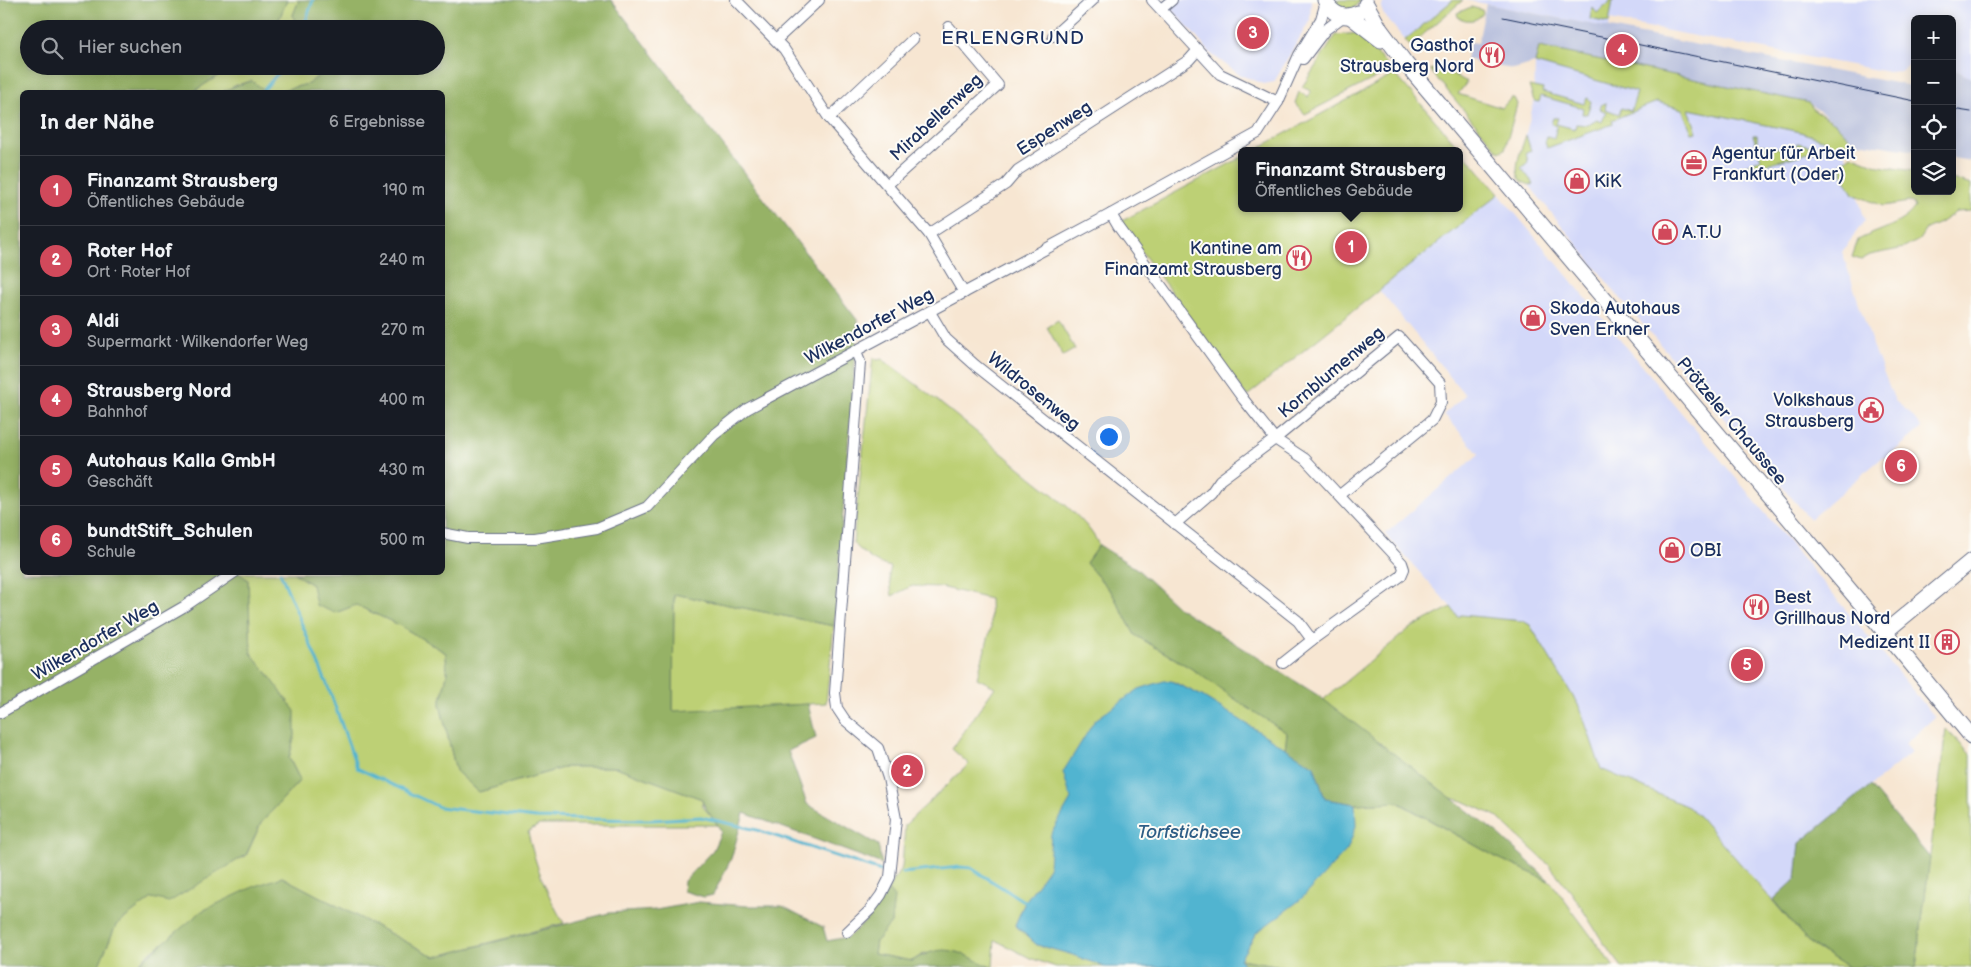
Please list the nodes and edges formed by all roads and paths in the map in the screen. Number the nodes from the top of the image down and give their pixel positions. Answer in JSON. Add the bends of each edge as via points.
{"nodes":[{"id":1,"x":736,"y":0,"type":"edge"},
{"id":2,"x":819,"y":0,"type":"edge"},
{"id":3,"x":1093,"y":0,"type":"edge"},
{"id":4,"x":1152,"y":0,"type":"edge"},
{"id":5,"x":1172,"y":0,"type":"edge"},
{"id":6,"x":1326,"y":1,"type":"edge"},
{"id":7,"x":1367,"y":2,"type":"edge"},
{"id":8,"x":1161,"y":9,"type":"junction"},
{"id":9,"x":1347,"y":16,"type":"junction"},
{"id":10,"x":949,"y":27,"type":"dead end"},
{"id":11,"x":1053,"y":36,"type":"dead end"},
{"id":12,"x":913,"y":39,"type":"dead end"},
{"id":13,"x":776,"y":40,"type":"junction"},
{"id":14,"x":1197,"y":51,"type":"junction"},
{"id":15,"x":1406,"y":64,"type":"junction"},
{"id":16,"x":1290,"y":78,"type":"junction"},
{"id":17,"x":1278,"y":102,"type":"junction"},
{"id":18,"x":829,"y":118,"type":"junction"},
{"id":19,"x":888,"y":184,"type":"junction"},
{"id":20,"x":1111,"y":214,"type":"junction"},
{"id":21,"x":929,"y":234,"type":"junction"},
{"id":22,"x":964,"y":293,"type":"junction"},
{"id":23,"x":930,"y":312,"type":"junction"},
{"id":24,"x":856,"y":352,"type":"junction"},
{"id":25,"x":1275,"y":439,"type":"junction"},
{"id":26,"x":1340,"y":495,"type":"junction"},
{"id":27,"x":1175,"y":524,"type":"junction"},
{"id":28,"x":445,"y":534,"type":"edge"},
{"id":29,"x":1971,"y":561,"type":"edge"},
{"id":30,"x":231,"y":575,"type":"edge"},
{"id":31,"x":1885,"y":632,"type":"junction"},
{"id":32,"x":1312,"y":640,"type":"junction"},
{"id":33,"x":1283,"y":663,"type":"dead end"},
{"id":34,"x":0,"y":713,"type":"edge"},
{"id":35,"x":1971,"y":736,"type":"edge"},
{"id":36,"x":847,"y":932,"type":"dead end"}],
"edges":[{"from":1,"to":13,"type":"street","name":"Mirabellenweg"},
{"from":2,"to":13,"type":"street"},
{"from":3,"to":11,"type":"street"},
{"from":4,"to":8,"type":"street"},
{"from":5,"to":8,"type":"street"},
{"from":6,"to":9,"type":"main road","name":"Prötzeler Chaussee","via":[[1333,12]]},
{"from":6,"to":16,"type":"street","name":"Wilkendorfer Weg","via":[[1321,19],[1299,54]]},
{"from":7,"to":9,"type":"main road","name":"Prötzeler Chaussee","via":[[1361,11]]},
{"from":7,"to":15,"type":"main road","name":"Prötzeler Chaussee","via":[[1380,28]]},
{"from":8,"to":14,"type":"street"},
{"from":9,"to":15,"type":"main road","name":"Prötzeler Chaussee","via":[[1374,33]]},
{"from":9,"to":16,"type":"street","name":"Wilkendorfer Weg","via":[[1325,30]]},
{"from":10,"to":19,"type":"street","name":"Mirabellenweg","via":[[998,86]]},
{"from":12,"to":18,"type":"street"},
{"from":13,"to":18,"type":"street","name":"Mirabellenweg"},
{"from":14,"to":17,"type":"street","via":[[1220,74]]},
{"from":14,"to":21,"type":"street","name":"Espenweg","via":[[1189,60],[1018,170],[1006,184]]},
{"from":15,"to":31,"type":"main road","name":"Prötzeler Chaussee"},
{"from":16,"to":17,"type":"street","name":"Wilkendorfer Weg"},
{"from":17,"to":20,"type":"street","name":"Wilkendorfer Weg","via":[[1258,133]]},
{"from":18,"to":19,"type":"street","name":"Mirabellenweg"},
{"from":19,"to":21,"type":"street","name":"Mirabellenweg"},
{"from":20,"to":22,"type":"street","name":"Wilkendorfer Weg"},
{"from":20,"to":25,"type":"street"},
{"from":21,"to":22,"type":"street","name":"Mirabellenweg"},
{"from":22,"to":23,"type":"street","name":"Wilkendorfer Weg"},
{"from":23,"to":24,"type":"street","name":"Wilkendorfer Weg"},
{"from":23,"to":27,"type":"street","name":"Wildrosenweg","via":[[946,340]]},
{"from":24,"to":28,"type":"street","name":"Wilkendorfer Weg","via":[[747,409],[714,434],[647,507],[630,515],[597,528],[535,538],[468,538]]},
{"from":24,"to":36,"type":"street","via":[[860,362],[835,693],[837,708],[845,720],[878,748],[896,819],[890,877],[870,910]]},
{"from":25,"to":26,"type":"street","via":[[1305,458]]},
{"from":25,"to":26,"type":"street","name":"Kornblumenweg","via":[[1399,337],[1440,383],[1439,407],[1432,420]]},
{"from":25,"to":27,"type":"street","via":[[1220,480],[1211,493]]},
{"from":26,"to":32,"type":"street","via":[[1404,569],[1401,576]]},
{"from":27,"to":32,"type":"street","name":"Wildrosenweg","via":[[1298,621]]},
{"from":29,"to":31,"type":"main road"},
{"from":30,"to":34,"type":"street","name":"Wilkendorfer Weg","via":[[185,606]]},
{"from":31,"to":35,"type":"main road","name":"Prötzeler Chaussee"},
{"from":32,"to":33,"type":"street"}]}
